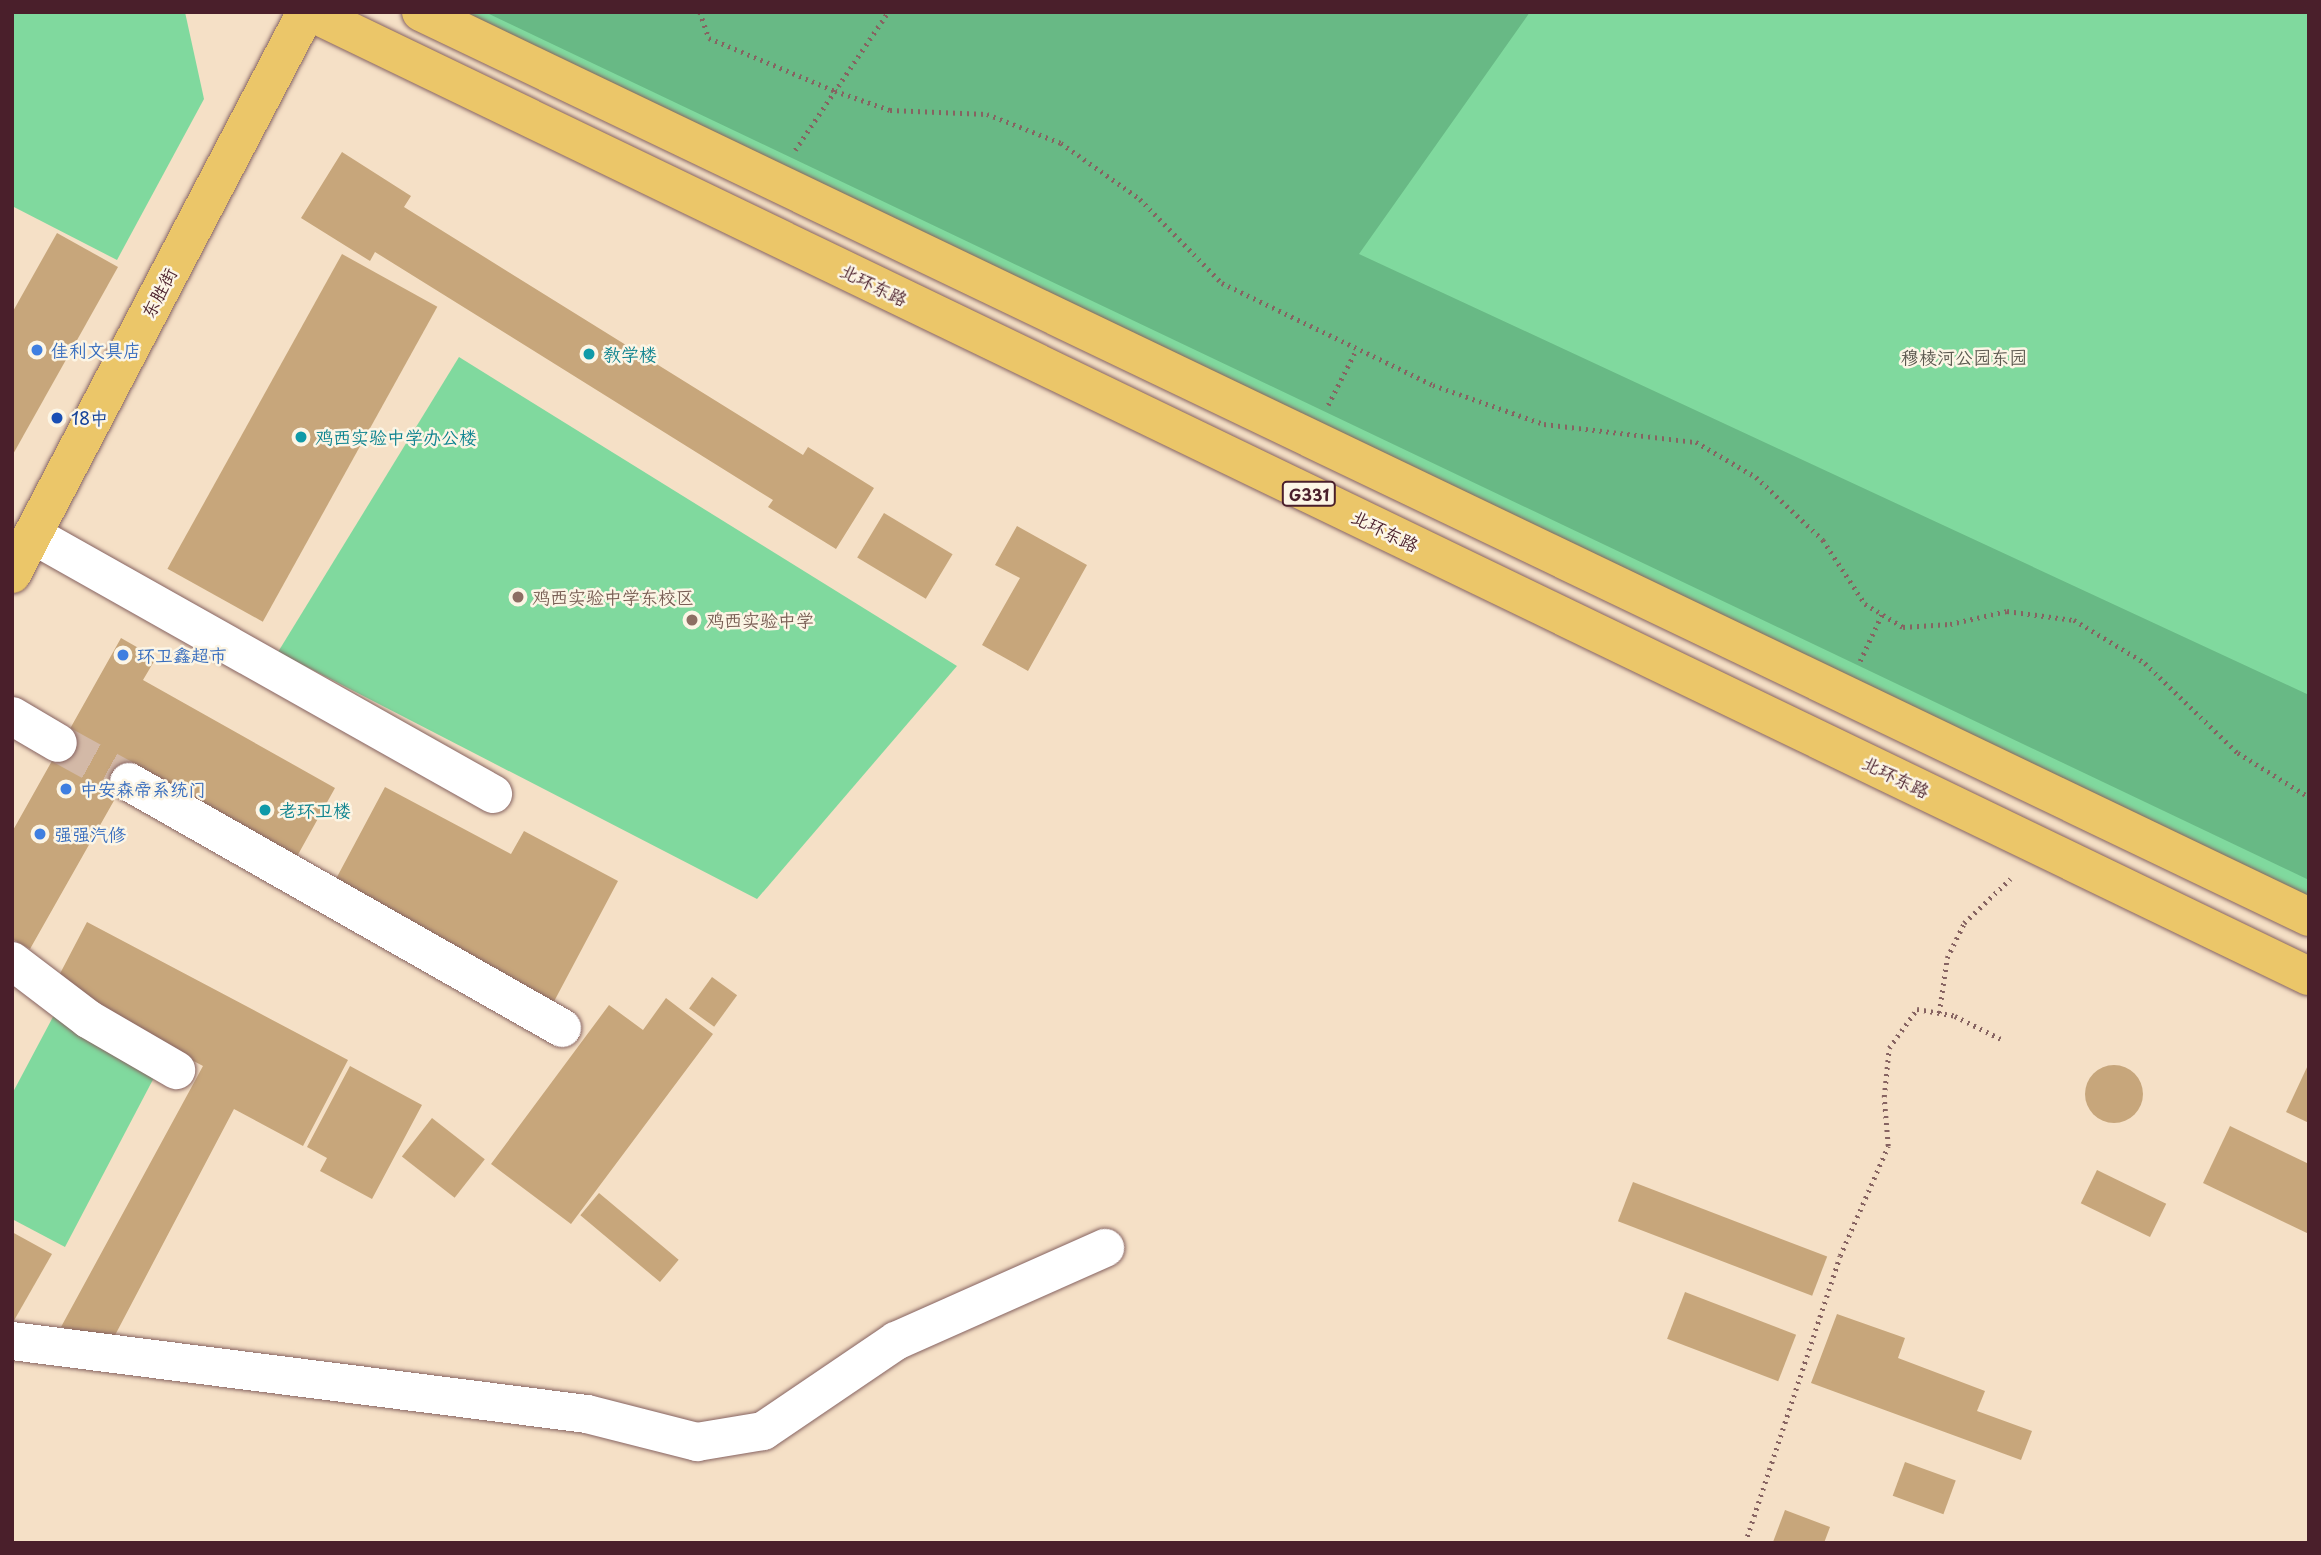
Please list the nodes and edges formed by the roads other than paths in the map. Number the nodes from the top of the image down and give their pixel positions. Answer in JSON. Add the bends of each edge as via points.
{"nodes":[{"id":1,"x":308,"y":12,"type":"edge"},
{"id":2,"x":421,"y":12,"type":"edge"},
{"id":3,"x":33,"y":535,"type":"junction"},
{"id":4,"x":12,"y":574,"type":"edge"},
{"id":5,"x":12,"y":716,"type":"edge"},
{"id":6,"x":58,"y":743,"type":"tunnel mouth"},
{"id":7,"x":129,"y":782,"type":"tunnel mouth"},
{"id":8,"x":493,"y":794,"type":"dead end"},
{"id":9,"x":2309,"y":917,"type":"edge"},
{"id":10,"x":12,"y":961,"type":"edge"},
{"id":11,"x":2309,"y":976,"type":"edge"},
{"id":12,"x":562,"y":1028,"type":"dead end"},
{"id":13,"x":176,"y":1070,"type":"dead end"},
{"id":14,"x":1105,"y":1248,"type":"dead end"},
{"id":15,"x":12,"y":1341,"type":"edge"}],
"edges":[{"from":1,"to":3,"type":"highway","name":"东胜街"},
{"from":1,"to":11,"type":"highway","name":"北环东路","number":"G331"},
{"from":2,"to":9,"type":"highway","number":"G331"},
{"from":3,"to":4,"type":"highway","name":"东胜街"},
{"from":3,"to":8,"type":"lane"},
{"from":5,"to":6,"type":"lane"},
{"from":7,"to":12,"type":"lane"},
{"from":10,"to":13,"type":"lane","via":[[88,1019]]},
{"from":14,"to":15,"type":"lane","via":[[896,1341],[763,1431],[697,1442],[587,1414]]}]}
